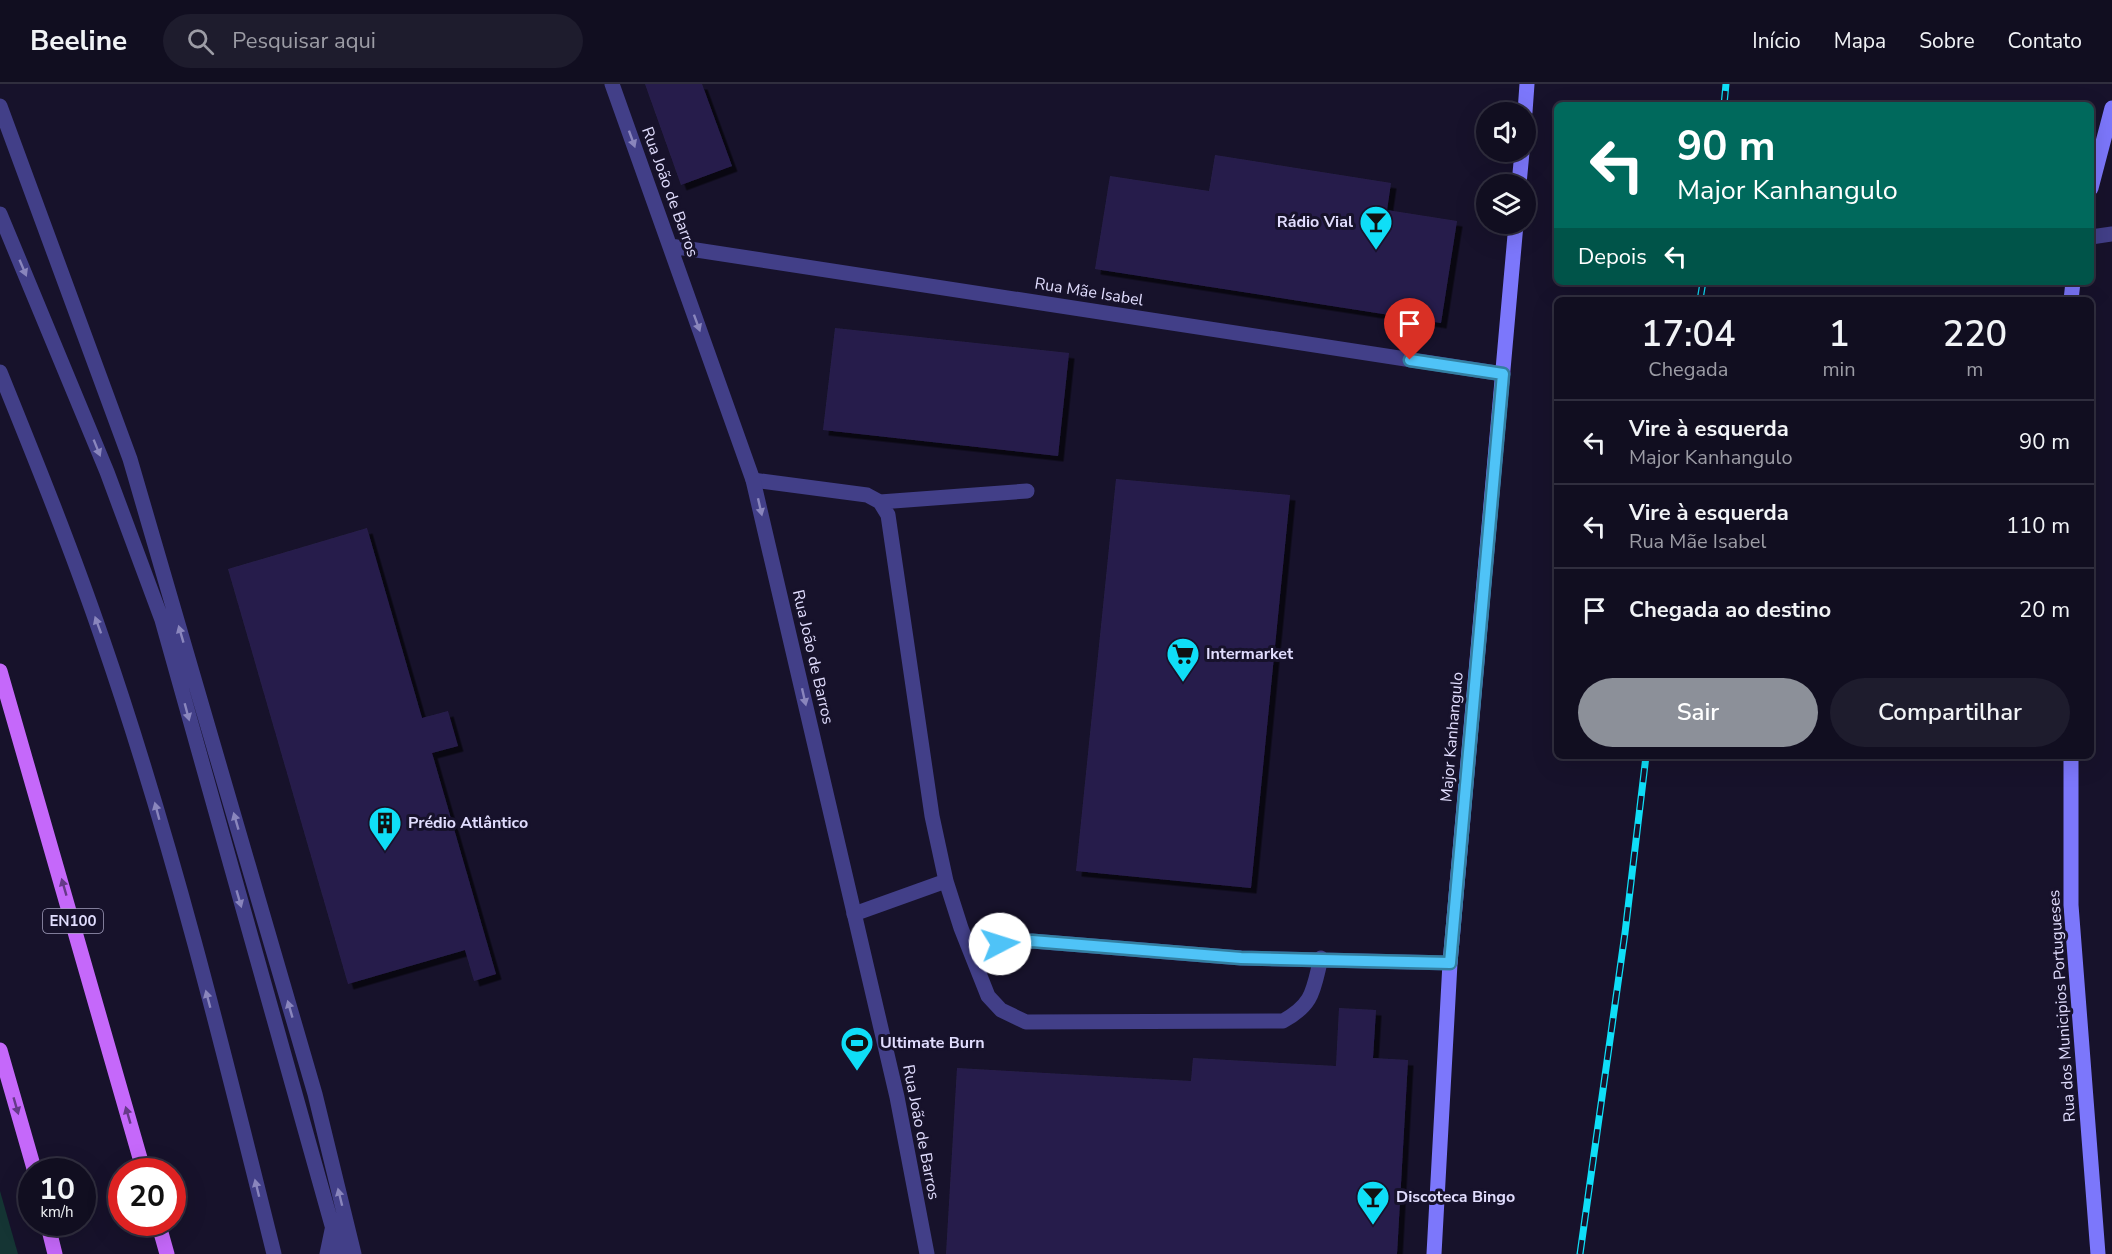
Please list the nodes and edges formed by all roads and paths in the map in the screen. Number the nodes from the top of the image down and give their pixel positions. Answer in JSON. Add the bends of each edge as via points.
{"nodes":[{"id":1,"x":612,"y":84,"type":"edge"},
{"id":2,"x":1527,"y":84,"type":"edge"},
{"id":3,"x":1526,"y":102,"type":"edge"},
{"id":4,"x":0,"y":106,"type":"edge"},
{"id":5,"x":2112,"y":108,"type":"edge"},
{"id":6,"x":2094,"y":177,"type":"edge"},
{"id":7,"x":0,"y":214,"type":"edge"},
{"id":8,"x":1515,"y":234,"type":"edge"},
{"id":9,"x":2112,"y":234,"type":"edge"},
{"id":10,"x":2094,"y":237,"type":"edge"},
{"id":11,"x":670,"y":246,"type":"junction"},
{"id":12,"x":0,"y":372,"type":"edge"},
{"id":13,"x":1503,"y":374,"type":"junction"},
{"id":14,"x":753,"y":480,"type":"junction"},
{"id":15,"x":1027,"y":491,"type":"dead end"},
{"id":16,"x":880,"y":502,"type":"junction"},
{"id":17,"x":0,"y":671,"type":"edge"},
{"id":18,"x":2072,"y":759,"type":"edge"},
{"id":19,"x":946,"y":881,"type":"junction"},
{"id":20,"x":854,"y":914,"type":"junction"},
{"id":21,"x":970,"y":949,"type":"junction"},
{"id":22,"x":1322,"y":958,"type":"junction"},
{"id":23,"x":1450,"y":963,"type":"junction"},
{"id":24,"x":1,"y":1055,"type":"edge"},
{"id":25,"x":31,"y":1158,"type":"edge"},
{"id":26,"x":140,"y":1158,"type":"edge"},
{"id":27,"x":333,"y":1221,"type":"junction"},
{"id":28,"x":50,"y":1236,"type":"edge"},
{"id":29,"x":162,"y":1236,"type":"edge"},
{"id":30,"x":55,"y":1254,"type":"edge"},
{"id":31,"x":167,"y":1254,"type":"edge"},
{"id":32,"x":273,"y":1254,"type":"edge"},
{"id":33,"x":327,"y":1254,"type":"edge"},
{"id":34,"x":340,"y":1254,"type":"edge"},
{"id":35,"x":354,"y":1254,"type":"edge"},
{"id":36,"x":927,"y":1254,"type":"edge"},
{"id":37,"x":1434,"y":1254,"type":"edge"},
{"id":38,"x":2098,"y":1254,"type":"edge"}],
"edges":[{"from":1,"to":11,"type":"street","name":"Rua João de Barros","one_way":true},
{"from":2,"to":3,"type":"street"},
{"from":35,"to":4,"type":"street","one_way":true,"via":[[315,1094],[130,459]]},
{"from":5,"to":6,"type":"street"},
{"from":7,"to":27,"type":"street","one_way":true,"via":[[107,472],[162,620]]},
{"from":8,"to":13,"type":"street","name":"Major Kanhangulo"},
{"from":9,"to":10,"type":"street"},
{"from":11,"to":13,"type":"street","name":"Rua Mãe Isabel"},
{"from":11,"to":14,"type":"street","name":"Rua João de Barros","one_way":true},
{"from":32,"to":12,"type":"street","one_way":true,"via":[[151,790],[99,630]]},
{"from":13,"to":23,"type":"street","name":"Major Kanhangulo"},
{"from":14,"to":16,"type":"street","via":[[867,495]]},
{"from":14,"to":20,"type":"street","name":"Rua João de Barros","one_way":true},
{"from":15,"to":16,"type":"street"},
{"from":16,"to":19,"type":"street","via":[[888,515],[932,816]]},
{"from":26,"to":17,"type":"main road","number":"EN100","one_way":true},
{"from":18,"to":38,"type":"street","name":"Rua dos Municipios Portugueses","via":[[2072,905]]},
{"from":19,"to":20,"type":"street"},
{"from":19,"to":21,"type":"street"},
{"from":20,"to":36,"type":"street","name":"Rua João de Barros","via":[[897,1097]]},
{"from":21,"to":22,"type":"street","via":[[1032,941],[1241,958]]},
{"from":21,"to":22,"type":"street","via":[[988,996],[1001,1010],[1026,1022],[1283,1021],[1311,999]]},
{"from":22,"to":23,"type":"street"},
{"from":23,"to":37,"type":"street","name":"Major Kanhangulo"},
{"from":24,"to":25,"type":"main road","one_way":true},
{"from":27,"to":33,"type":"street"},
{"from":27,"to":34,"type":"street"},
{"from":28,"to":30,"type":"main road"},
{"from":29,"to":31,"type":"main road"}]}
